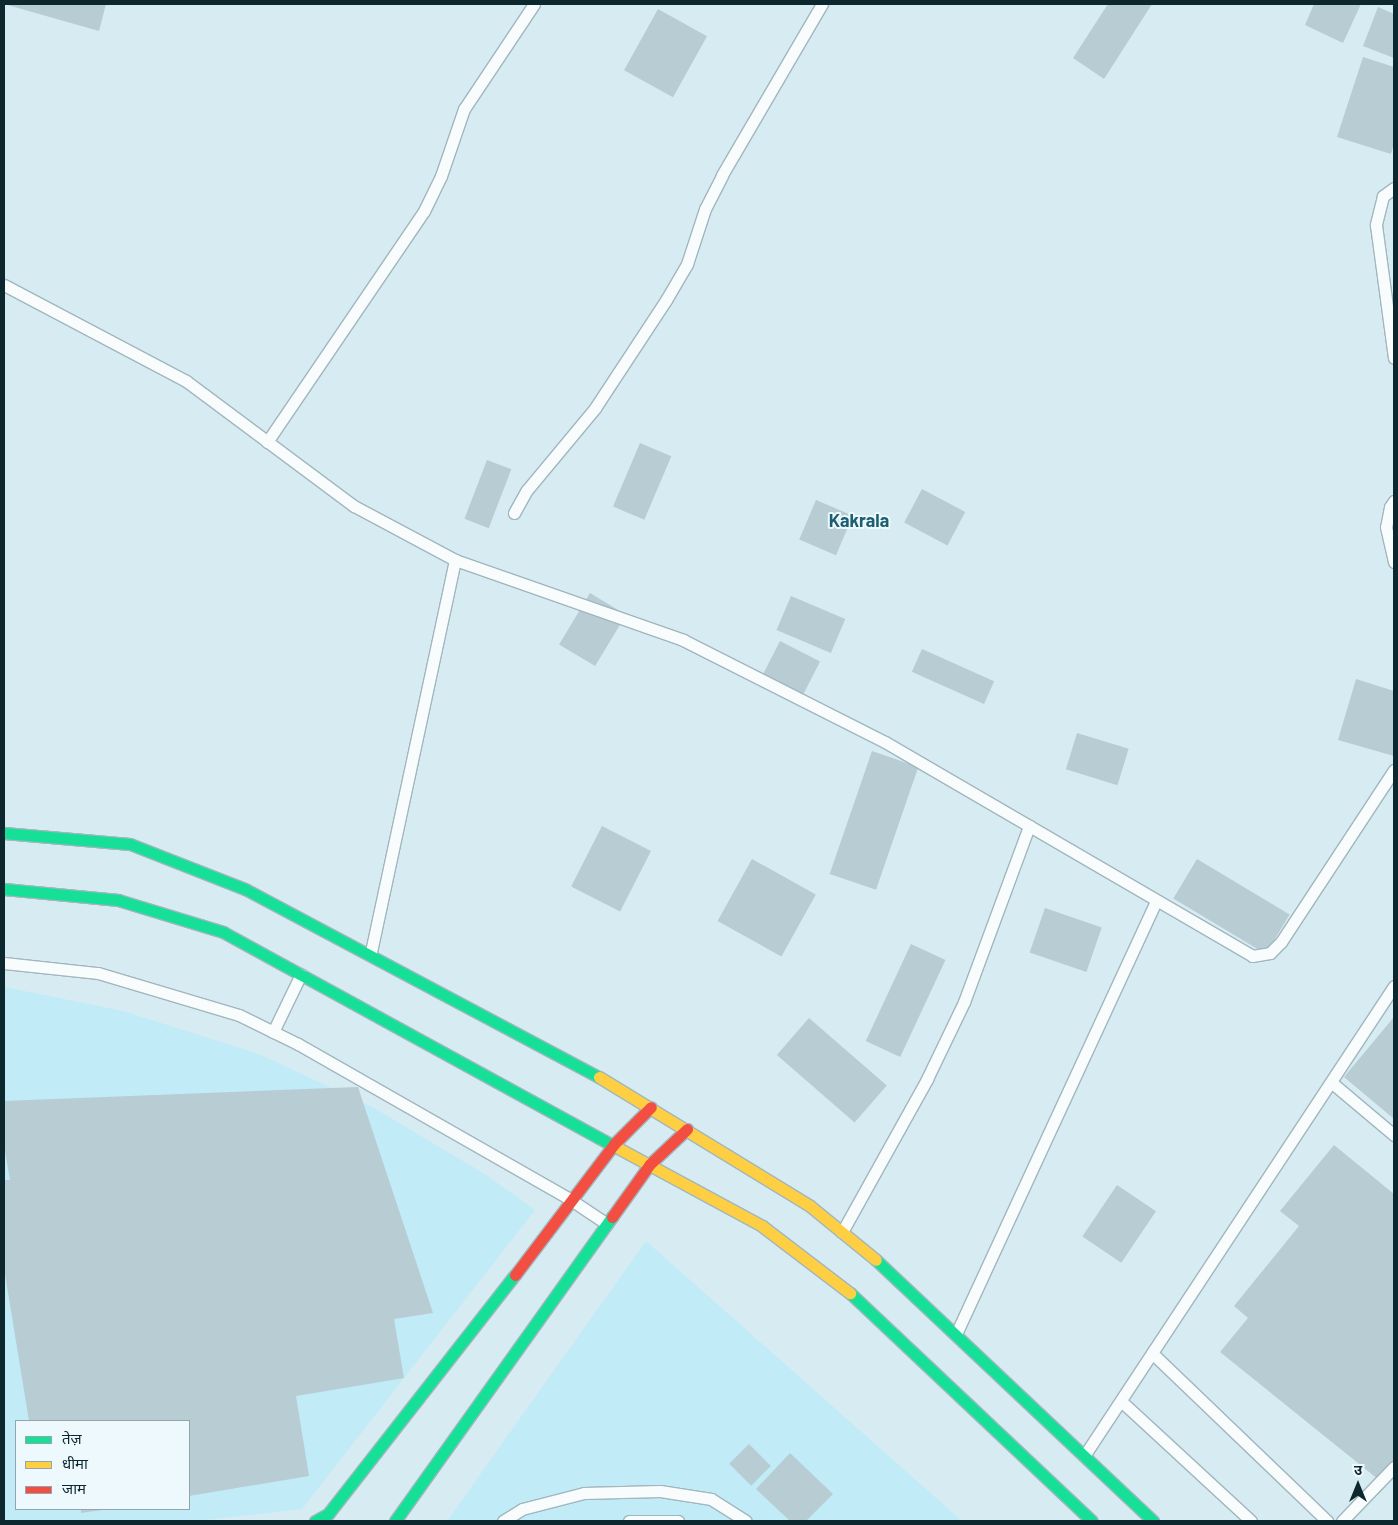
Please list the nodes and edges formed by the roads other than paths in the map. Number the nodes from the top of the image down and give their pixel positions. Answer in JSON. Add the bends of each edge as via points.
{"nodes":[{"id":1,"x":534,"y":4,"type":"edge"},
{"id":2,"x":822,"y":4,"type":"edge"},
{"id":3,"x":1394,"y":188,"type":"edge"},
{"id":4,"x":4,"y":285,"type":"edge"},
{"id":5,"x":1394,"y":358,"type":"edge"},
{"id":6,"x":267,"y":442,"type":"junction"},
{"id":7,"x":1394,"y":502,"type":"edge"},
{"id":8,"x":514,"y":513,"type":"dead end"},
{"id":9,"x":455,"y":560,"type":"junction"},
{"id":10,"x":1394,"y":562,"type":"edge"},
{"id":11,"x":1394,"y":770,"type":"edge"},
{"id":12,"x":1029,"y":826,"type":"junction"},
{"id":13,"x":4,"y":833,"type":"edge"},
{"id":14,"x":4,"y":889,"type":"edge"},
{"id":15,"x":1156,"y":901,"type":"junction"},
{"id":16,"x":370,"y":955,"type":"junction"},
{"id":17,"x":4,"y":963,"type":"edge"},
{"id":18,"x":302,"y":974,"type":"junction"},
{"id":19,"x":1394,"y":986,"type":"edge"},
{"id":20,"x":273,"y":1032,"type":"junction"},
{"id":21,"x":1331,"y":1082,"type":"junction"},
{"id":22,"x":651,"y":1107,"type":"junction"},
{"id":23,"x":686,"y":1129,"type":"junction"},
{"id":24,"x":1394,"y":1135,"type":"edge"},
{"id":25,"x":614,"y":1144,"type":"junction"},
{"id":26,"x":650,"y":1164,"type":"junction"},
{"id":27,"x":571,"y":1200,"type":"junction"},
{"id":28,"x":607,"y":1224,"type":"junction"},
{"id":29,"x":842,"y":1232,"type":"junction"},
{"id":30,"x":956,"y":1334,"type":"junction"},
{"id":31,"x":1152,"y":1353,"type":"junction"},
{"id":32,"x":1121,"y":1401,"type":"junction"},
{"id":33,"x":1084,"y":1456,"type":"junction"},
{"id":34,"x":1394,"y":1467,"type":"edge"},
{"id":35,"x":315,"y":1521,"type":"edge"},
{"id":36,"x":395,"y":1521,"type":"edge"},
{"id":37,"x":503,"y":1521,"type":"edge"},
{"id":38,"x":630,"y":1521,"type":"edge"},
{"id":39,"x":678,"y":1521,"type":"edge"},
{"id":40,"x":746,"y":1521,"type":"edge"},
{"id":41,"x":1092,"y":1521,"type":"edge"},
{"id":42,"x":1153,"y":1521,"type":"edge"},
{"id":43,"x":1251,"y":1521,"type":"edge"},
{"id":44,"x":1328,"y":1521,"type":"edge"},
{"id":45,"x":1342,"y":1521,"type":"edge"}],
"edges":[{"from":1,"to":6,"type":"lane","via":[[464,109],[441,176],[424,211]]},
{"from":2,"to":8,"type":"lane","via":[[722,175],[705,209],[687,264],[666,300],[595,408],[527,490]]},
{"from":3,"to":5,"type":"lane","via":[[1383,196],[1376,225]]},
{"from":4,"to":6,"type":"lane","via":[[186,381]]},
{"from":6,"to":9,"type":"lane","via":[[354,506]]},
{"from":7,"to":10,"type":"lane","via":[[1386,527]]},
{"from":9,"to":12,"type":"lane","via":[[683,640],[885,742]]},
{"from":9,"to":16,"type":"lane"},
{"from":11,"to":15,"type":"lane","via":[[1281,942],[1270,953],[1252,956]]},
{"from":12,"to":15,"type":"lane"},
{"from":12,"to":29,"type":"lane","via":[[964,1002],[927,1079]]},
{"from":13,"to":16,"type":"street","via":[[130,844],[245,889]]},
{"from":14,"to":18,"type":"street","via":[[118,900],[222,932]]},
{"from":15,"to":30,"type":"lane"},
{"from":16,"to":22,"type":"street"},
{"from":17,"to":20,"type":"lane","via":[[98,973],[239,1015]]},
{"from":18,"to":20,"type":"lane"},
{"from":18,"to":25,"type":"street"},
{"from":19,"to":21,"type":"lane"},
{"from":20,"to":27,"type":"lane"},
{"from":21,"to":24,"type":"lane"},
{"from":21,"to":31,"type":"lane"},
{"from":22,"to":23,"type":"street"},
{"from":22,"to":25,"type":"street"},
{"from":23,"to":26,"type":"street"},
{"from":23,"to":29,"type":"street","via":[[810,1206]]},
{"from":25,"to":26,"type":"street"},
{"from":25,"to":27,"type":"street"},
{"from":26,"to":28,"type":"street"},
{"from":26,"to":41,"type":"street","via":[[762,1226],[851,1294]]},
{"from":27,"to":28,"type":"lane"},
{"from":27,"to":35,"type":"street","via":[[414,1407],[328,1514]]},
{"from":28,"to":36,"type":"street"},
{"from":29,"to":30,"type":"street"},
{"from":30,"to":33,"type":"street"},
{"from":31,"to":32,"type":"lane"},
{"from":31,"to":44,"type":"lane"},
{"from":32,"to":33,"type":"lane"},
{"from":32,"to":43,"type":"lane"},
{"from":33,"to":42,"type":"street"},
{"from":34,"to":45,"type":"lane"},
{"from":37,"to":40,"type":"lane","via":[[522,1509],[584,1493],[660,1491],[712,1499]]},
{"from":38,"to":39,"type":"lane"}]}
